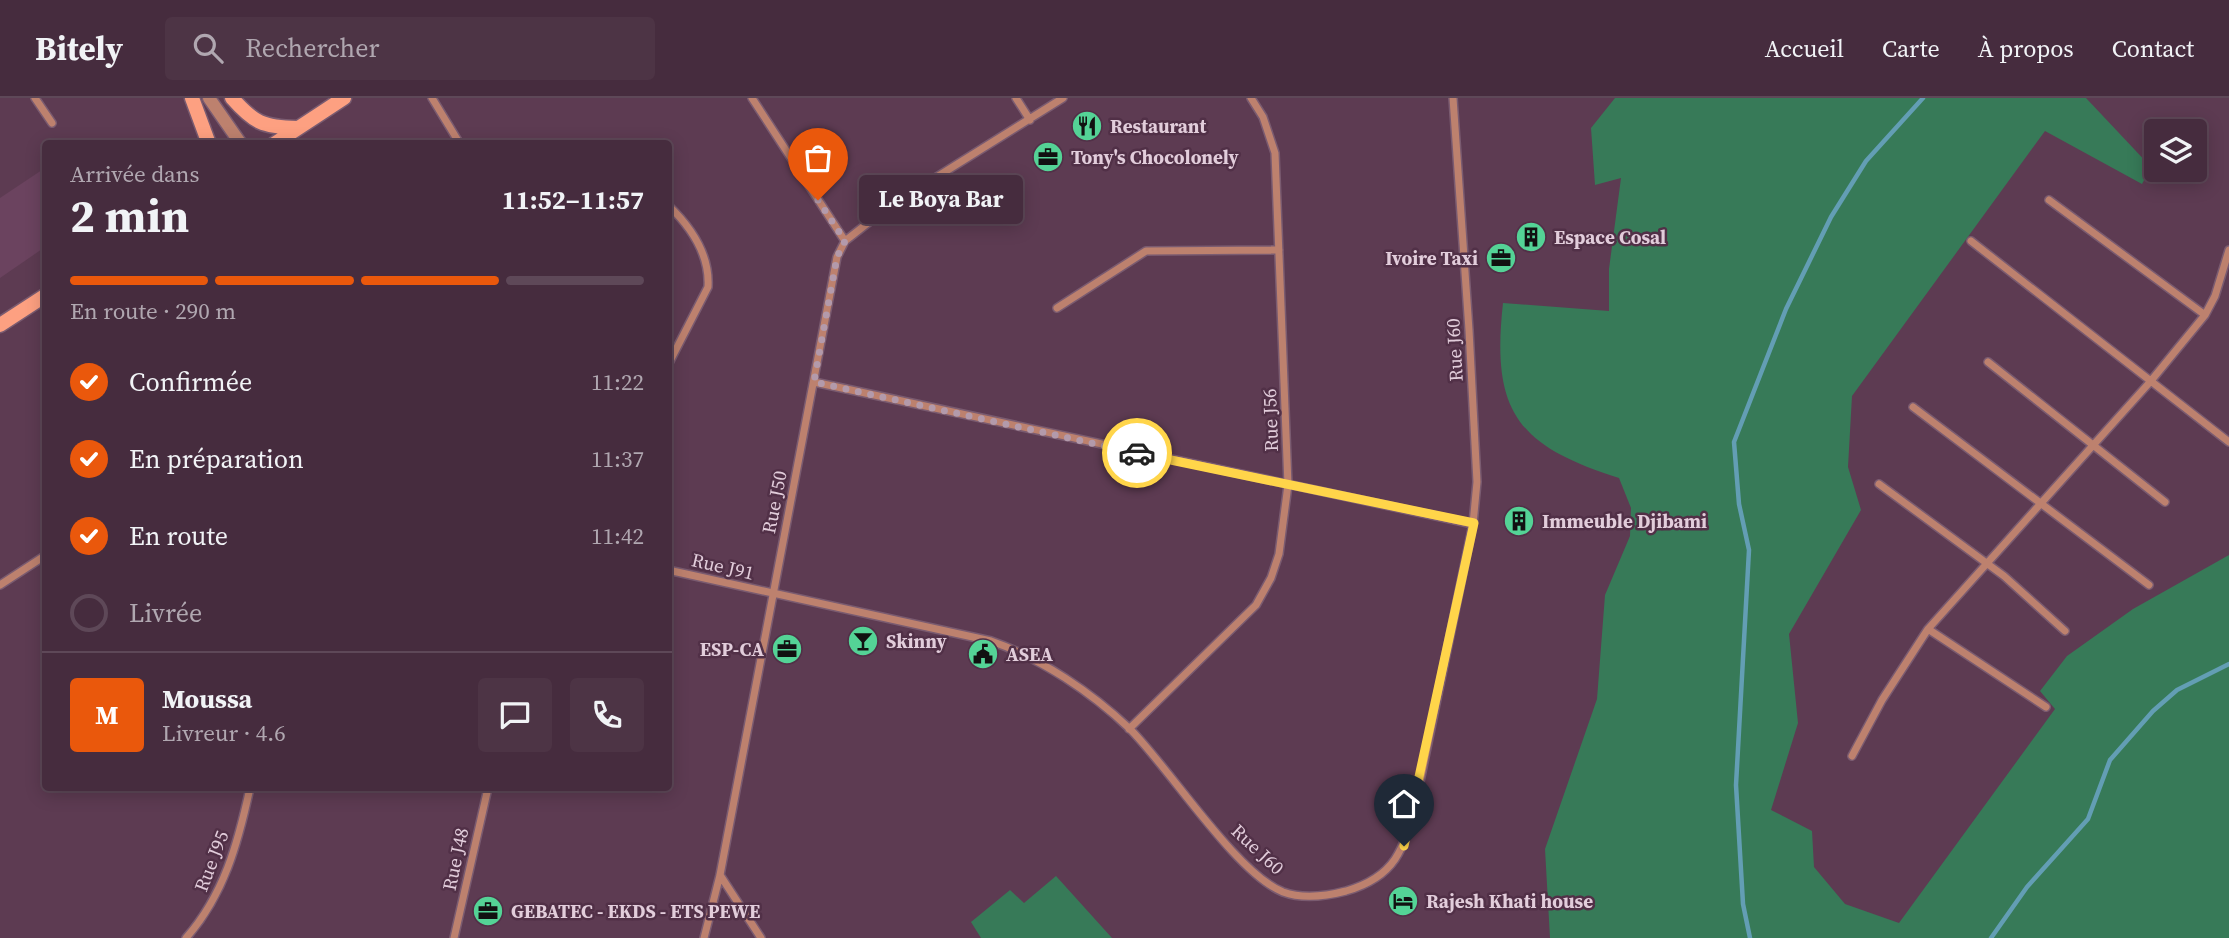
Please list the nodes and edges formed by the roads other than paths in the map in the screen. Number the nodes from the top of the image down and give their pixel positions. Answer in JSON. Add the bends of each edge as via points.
{"nodes":[{"id":1,"x":36,"y":98,"type":"edge"},
{"id":2,"x":192,"y":98,"type":"edge"},
{"id":3,"x":209,"y":98,"type":"edge"},
{"id":4,"x":232,"y":98,"type":"edge"},
{"id":5,"x":344,"y":98,"type":"edge"},
{"id":6,"x":432,"y":98,"type":"edge"},
{"id":7,"x":752,"y":98,"type":"edge"},
{"id":8,"x":1016,"y":98,"type":"edge"},
{"id":9,"x":1063,"y":98,"type":"edge"},
{"id":10,"x":1251,"y":98,"type":"edge"},
{"id":11,"x":1453,"y":98,"type":"edge"},
{"id":12,"x":1030,"y":120,"type":"junction"},
{"id":13,"x":52,"y":122,"type":"dead end"},
{"id":14,"x":297,"y":128,"type":"junction"},
{"id":15,"x":208,"y":140,"type":"edge"},
{"id":16,"x":238,"y":140,"type":"edge"},
{"id":17,"x":280,"y":140,"type":"edge"},
{"id":18,"x":458,"y":140,"type":"edge"},
{"id":19,"x":2049,"y":200,"type":"dead end"},
{"id":20,"x":672,"y":210,"type":"edge"},
{"id":21,"x":1971,"y":240,"type":"dead end"},
{"id":22,"x":845,"y":241,"type":"junction"},
{"id":23,"x":1279,"y":250,"type":"junction"},
{"id":24,"x":2229,"y":250,"type":"edge"},
{"id":25,"x":42,"y":298,"type":"edge"},
{"id":26,"x":1057,"y":308,"type":"dead end"},
{"id":27,"x":2205,"y":315,"type":"junction"},
{"id":28,"x":0,"y":325,"type":"edge"},
{"id":29,"x":672,"y":357,"type":"edge"},
{"id":30,"x":1987,"y":362,"type":"dead end"},
{"id":31,"x":814,"y":382,"type":"junction"},
{"id":32,"x":2150,"y":382,"type":"junction"},
{"id":33,"x":1913,"y":407,"type":"dead end"},
{"id":34,"x":2229,"y":442,"type":"edge"},
{"id":35,"x":2091,"y":446,"type":"junction"},
{"id":36,"x":1879,"y":484,"type":"dead end"},
{"id":37,"x":1288,"y":485,"type":"junction"},
{"id":38,"x":2165,"y":502,"type":"dead end"},
{"id":39,"x":2039,"y":503,"type":"junction"},
{"id":40,"x":1474,"y":523,"type":"junction"},
{"id":41,"x":42,"y":558,"type":"edge"},
{"id":42,"x":1987,"y":563,"type":"junction"},
{"id":43,"x":672,"y":571,"type":"edge"},
{"id":44,"x":2149,"y":584,"type":"dead end"},
{"id":45,"x":0,"y":585,"type":"edge"},
{"id":46,"x":771,"y":593,"type":"junction"},
{"id":47,"x":1928,"y":629,"type":"junction"},
{"id":48,"x":2065,"y":631,"type":"dead end"},
{"id":49,"x":2046,"y":707,"type":"dead end"},
{"id":50,"x":1129,"y":729,"type":"junction"},
{"id":51,"x":1852,"y":756,"type":"dead end"},
{"id":52,"x":249,"y":791,"type":"edge"},
{"id":53,"x":487,"y":791,"type":"edge"},
{"id":54,"x":720,"y":875,"type":"junction"},
{"id":55,"x":186,"y":938,"type":"edge"},
{"id":56,"x":454,"y":938,"type":"edge"},
{"id":57,"x":704,"y":938,"type":"edge"},
{"id":58,"x":761,"y":938,"type":"edge"}],
"edges":[{"from":1,"to":13,"type":"street"},
{"from":2,"to":15,"type":"main road"},
{"from":3,"to":16,"type":"street"},
{"from":4,"to":14,"type":"main road","via":[[250,119],[267,126]]},
{"from":5,"to":14,"type":"main road"},
{"from":6,"to":18,"type":"street"},
{"from":7,"to":22,"type":"street"},
{"from":8,"to":12,"type":"street"},
{"from":9,"to":12,"type":"street"},
{"from":10,"to":23,"type":"street","name":"Rue J56","via":[[1275,153]]},
{"from":11,"to":40,"type":"street","name":"Rue J60","via":[[1470,344]]},
{"from":12,"to":22,"type":"street","via":[[887,208]]},
{"from":14,"to":17,"type":"main road"},
{"from":19,"to":27,"type":"street"},
{"from":20,"to":29,"type":"street","via":[[703,251],[709,275],[708,287]]},
{"from":21,"to":32,"type":"street"},
{"from":22,"to":31,"type":"street","name":"Rue J50","via":[[837,257]]},
{"from":23,"to":26,"type":"street","via":[[1146,251]]},
{"from":23,"to":37,"type":"street","name":"Rue J56"},
{"from":24,"to":27,"type":"street"},
{"from":25,"to":28,"type":"main road"},
{"from":27,"to":32,"type":"street"},
{"from":30,"to":35,"type":"street"},
{"from":31,"to":37,"type":"street"},
{"from":31,"to":46,"type":"street","name":"Rue J50"},
{"from":32,"to":34,"type":"street"},
{"from":32,"to":35,"type":"street"},
{"from":33,"to":39,"type":"street"},
{"from":35,"to":38,"type":"street","via":[[2105,452]]},
{"from":35,"to":39,"type":"street"},
{"from":36,"to":42,"type":"street"},
{"from":37,"to":40,"type":"street"},
{"from":37,"to":50,"type":"street","name":"Rue J56","via":[[1279,554],[1256,605]]},
{"from":39,"to":42,"type":"street"},
{"from":39,"to":44,"type":"street"},
{"from":40,"to":50,"type":"street","name":"Rue J60","via":[[1410,823],[1400,853],[1380,877],[1332,895],[1283,892],[1236,854]]},
{"from":41,"to":45,"type":"street"},
{"from":42,"to":47,"type":"street"},
{"from":42,"to":48,"type":"street"},
{"from":43,"to":46,"type":"street","name":"Rue J91"},
{"from":46,"to":50,"type":"street","name":"Rue J60","via":[[1013,649],[1074,685]]},
{"from":46,"to":54,"type":"street","name":"Rue J50"},
{"from":47,"to":49,"type":"street"},
{"from":47,"to":51,"type":"street"},
{"from":52,"to":55,"type":"street","name":"Rue J95","via":[[222,886]]},
{"from":53,"to":56,"type":"street","name":"Rue J48"},
{"from":54,"to":57,"type":"street","name":"Rue J50"},
{"from":54,"to":58,"type":"street"}]}
